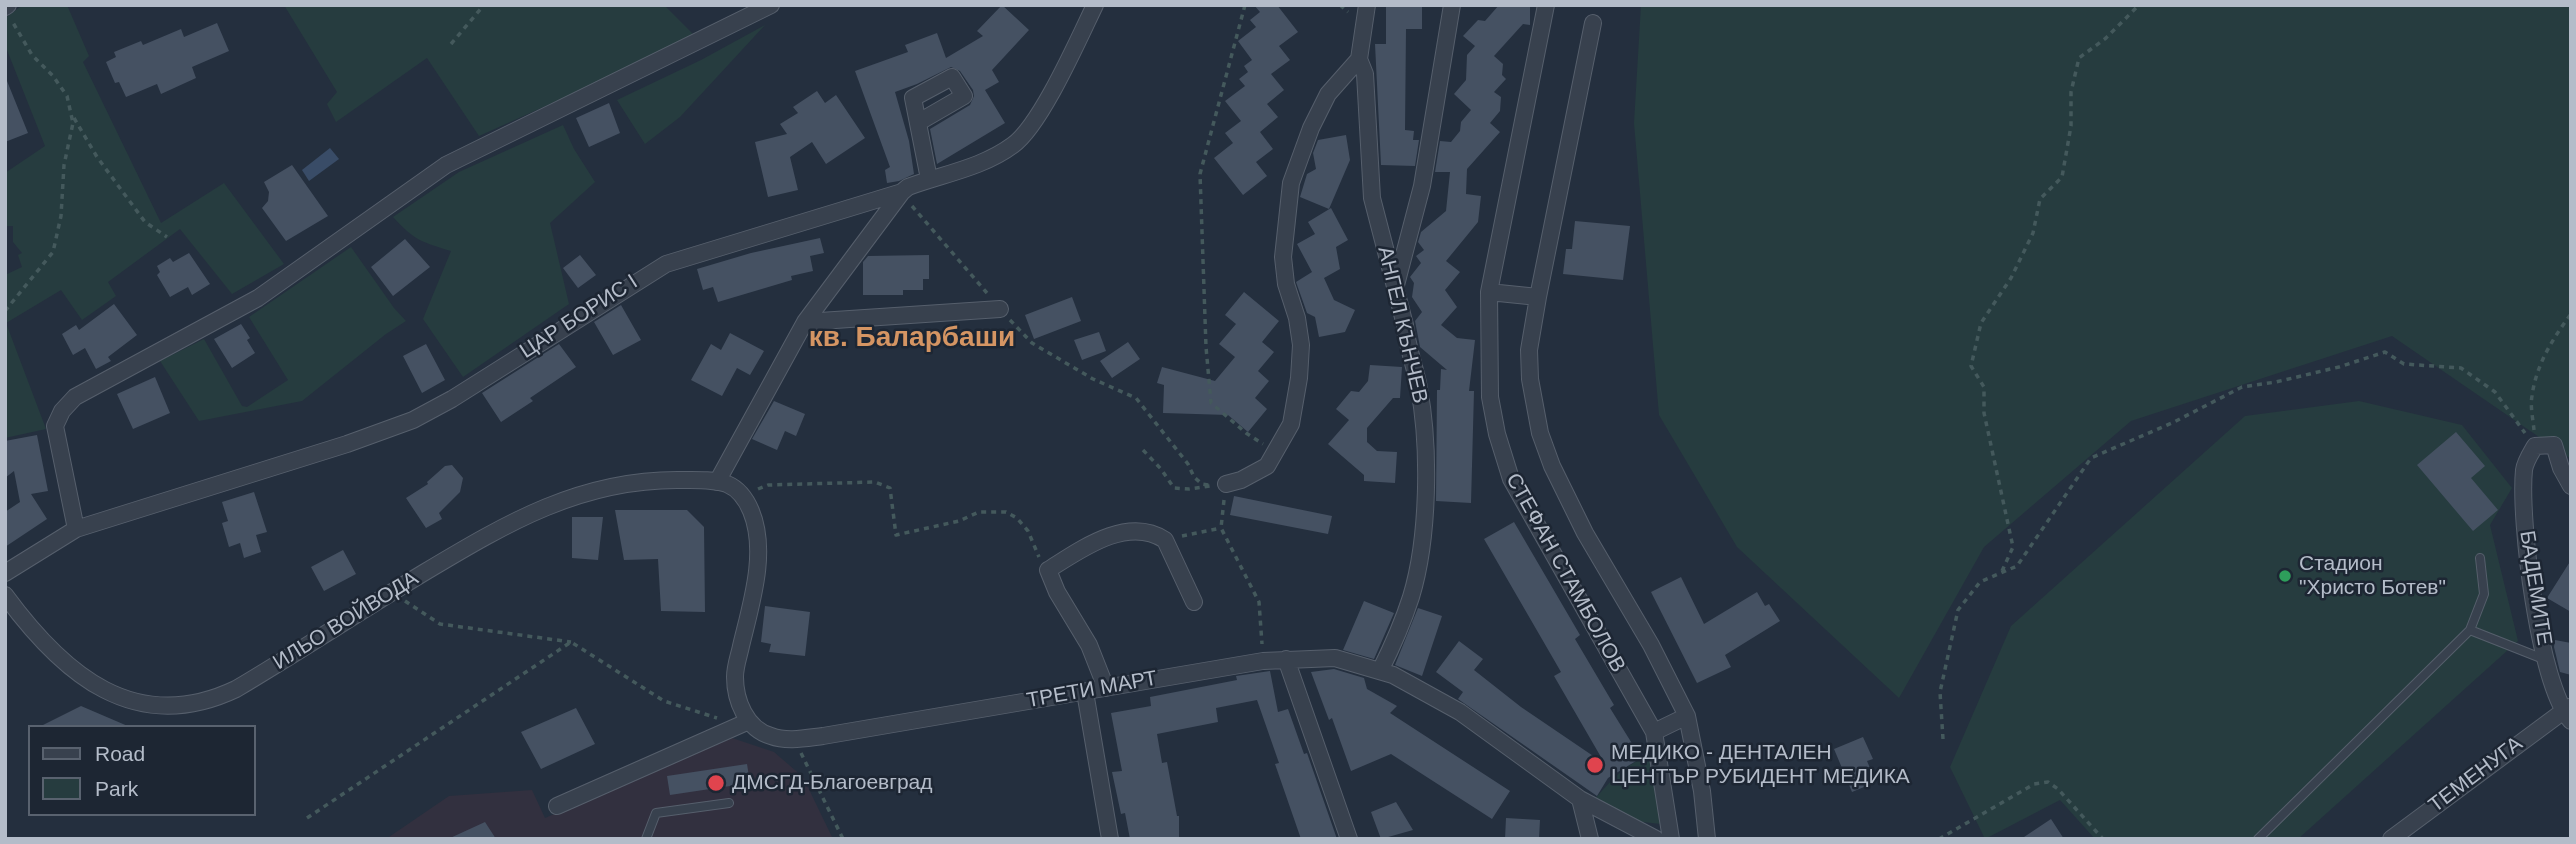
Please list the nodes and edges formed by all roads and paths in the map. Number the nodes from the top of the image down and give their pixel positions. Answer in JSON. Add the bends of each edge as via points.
{"nodes":[{"id":1,"x":484,"y":5,"type":"edge"},
{"id":2,"x":771,"y":5,"type":"edge"},
{"id":3,"x":1095,"y":5,"type":"edge"},
{"id":4,"x":1245,"y":5,"type":"edge"},
{"id":5,"x":1367,"y":5,"type":"edge"},
{"id":6,"x":2139,"y":5,"type":"edge"},
{"id":7,"x":1452,"y":6,"type":"edge"},
{"id":8,"x":6,"y":8,"type":"edge"},
{"id":9,"x":1545,"y":8,"type":"edge"},
{"id":10,"x":1593,"y":23,"type":"dead end"},
{"id":11,"x":451,"y":44,"type":"dead end"},
{"id":12,"x":1359,"y":59,"type":"junction"},
{"id":13,"x":71,"y":114,"type":"junction"},
{"id":14,"x":919,"y":122,"type":"dead end"},
{"id":15,"x":929,"y":179,"type":"junction"},
{"id":16,"x":905,"y":190,"type":"junction"},
{"id":17,"x":167,"y":237,"type":"dead end"},
{"id":18,"x":1396,"y":287,"type":"junction"},
{"id":19,"x":1489,"y":292,"type":"junction"},
{"id":20,"x":1538,"y":297,"type":"junction"},
{"id":21,"x":1000,"y":309,"type":"junction"},
{"id":22,"x":5,"y":311,"type":"edge"},
{"id":23,"x":2571,"y":314,"type":"edge"},
{"id":24,"x":805,"y":322,"type":"junction"},
{"id":25,"x":2535,"y":446,"type":"junction"},
{"id":26,"x":1143,"y":450,"type":"dead end"},
{"id":27,"x":1276,"y":452,"type":"junction"},
{"id":28,"x":717,"y":482,"type":"junction"},
{"id":29,"x":1226,"y":484,"type":"joint"},
{"id":30,"x":2571,"y":486,"type":"edge"},
{"id":31,"x":743,"y":496,"type":"junction"},
{"id":32,"x":1221,"y":528,"type":"junction"},
{"id":33,"x":76,"y":529,"type":"junction"},
{"id":34,"x":1165,"y":540,"type":"junction"},
{"id":35,"x":2480,"y":558,"type":"dead end"},
{"id":36,"x":1048,"y":570,"type":"junction"},
{"id":37,"x":5,"y":573,"type":"edge"},
{"id":38,"x":2001,"y":573,"type":"junction"},
{"id":39,"x":392,"y":592,"type":"junction"},
{"id":40,"x":5,"y":595,"type":"edge"},
{"id":41,"x":1194,"y":601,"type":"dead end"},
{"id":42,"x":2470,"y":630,"type":"junction"},
{"id":43,"x":571,"y":642,"type":"junction"},
{"id":44,"x":1286,"y":659,"type":"junction"},
{"id":45,"x":1264,"y":660,"type":"junction"},
{"id":46,"x":2546,"y":660,"type":"junction"},
{"id":47,"x":1380,"y":671,"type":"junction"},
{"id":48,"x":1106,"y":688,"type":"junction"},
{"id":49,"x":1085,"y":692,"type":"junction"},
{"id":50,"x":2568,"y":713,"type":"edge"},
{"id":51,"x":1687,"y":716,"type":"junction"},
{"id":52,"x":750,"y":721,"type":"junction"},
{"id":53,"x":734,"y":728,"type":"junction"},
{"id":54,"x":1654,"y":732,"type":"junction"},
{"id":55,"x":794,"y":739,"type":"junction"},
{"id":56,"x":1943,"y":739,"type":"dead end"},
{"id":57,"x":1580,"y":799,"type":"junction"},
{"id":58,"x":729,"y":803,"type":"dead end"},
{"id":59,"x":556,"y":806,"type":"dead end"},
{"id":60,"x":307,"y":818,"type":"dead end"},
{"id":61,"x":646,"y":839,"type":"edge"},
{"id":62,"x":843,"y":839,"type":"edge"},
{"id":63,"x":1110,"y":839,"type":"edge"},
{"id":64,"x":1349,"y":839,"type":"edge"},
{"id":65,"x":1590,"y":839,"type":"edge"},
{"id":66,"x":1656,"y":839,"type":"edge"},
{"id":67,"x":1671,"y":839,"type":"edge"},
{"id":68,"x":1707,"y":839,"type":"edge"},
{"id":69,"x":1939,"y":839,"type":"edge"},
{"id":70,"x":2104,"y":839,"type":"edge"},
{"id":71,"x":2258,"y":839,"type":"edge"},
{"id":72,"x":2391,"y":839,"type":"edge"}],
"edges":[{"from":1,"to":11,"type":"path"},
{"from":2,"to":33,"type":"street","via":[[446,165],[258,298],[75,397],[55,426]]},
{"from":3,"to":15,"type":"street","name":"ЦАР БОРИС I","via":[[1023,137],[974,166]]},
{"from":4,"to":27,"type":"path","via":[[1200,174],[1206,347],[1211,403]]},
{"from":5,"to":12,"type":"street"},
{"from":6,"to":38,"type":"path","via":[[2079,58],[2062,177],[2040,199],[2033,233],[1981,323],[1971,366],[1984,387],[1984,413],[2013,547]]},
{"from":7,"to":18,"type":"street","via":[[1422,186]]},
{"from":8,"to":13,"type":"path","via":[[32,55],[67,96]]},
{"from":9,"to":19,"type":"street","name":"СТЕФАН СТАМБОЛОВ"},
{"from":10,"to":20,"type":"street","name":"СТЕФАН СТАМБОЛОВ"},
{"from":12,"to":18,"type":"street","name":"АНГЕЛ КЪНЧЕВ","via":[[1365,74],[1372,198]]},
{"from":12,"to":27,"type":"street","via":[[1328,94],[1291,183],[1283,257],[1301,345],[1290,424]]},
{"from":13,"to":17,"type":"path","via":[[145,222]]},
{"from":13,"to":22,"type":"path","via":[[53,252]]},
{"from":14,"to":15,"type":"street"},
{"from":15,"to":16,"type":"street","name":"ЦАР БОРИС I"},
{"from":16,"to":21,"type":"path","via":[[913,209]]},
{"from":16,"to":24,"type":"street"},
{"from":16,"to":33,"type":"street","name":"ЦАР БОРИС I","via":[[666,264],[413,420]]},
{"from":18,"to":47,"type":"street","name":"АНГЕЛ КЪНЧЕВ","via":[[1419,389],[1427,463],[1424,526],[1412,595]]},
{"from":19,"to":20,"type":"street"},
{"from":19,"to":54,"type":"street","name":"СТЕФАН СТАМБОЛОВ","via":[[1490,397],[1508,472]]},
{"from":20,"to":51,"type":"street","name":"СТЕФАН СТАМБОЛОВ","via":[[1529,365],[1548,457]]},
{"from":21,"to":24,"type":"street"},
{"from":21,"to":26,"type":"path","via":[[1032,343],[1136,398],[1194,477],[1212,486],[1174,488]]},
{"from":23,"to":25,"type":"path","via":[[2551,341],[2531,397]]},
{"from":24,"to":28,"type":"street"},
{"from":25,"to":30,"type":"street","via":[[2554,444]]},
{"from":25,"to":38,"type":"path","via":[[2495,392],[2461,368],[2404,364],[2385,352],[2276,383],[2242,387],[2091,458],[2017,566]]},
{"from":25,"to":46,"type":"street","name":"БАДЕМИТЕ","via":[[2524,467],[2526,556]]},
{"from":27,"to":29,"type":"street","via":[[1267,466]]},
{"from":28,"to":31,"type":"street"},
{"from":28,"to":39,"type":"street","name":"ИЛЬО ВОЙВОДА","via":[[641,481],[565,498],[485,535]]},
{"from":29,"to":32,"type":"path"},
{"from":31,"to":36,"type":"path","via":[[768,485],[875,482],[890,488],[896,535],[960,521],[978,512],[1006,512],[1028,531]]},
{"from":31,"to":52,"type":"street","via":[[755,521],[758,551],[735,677],[740,707]]},
{"from":32,"to":34,"type":"path"},
{"from":32,"to":45,"type":"path","via":[[1259,603]]},
{"from":33,"to":37,"type":"street","name":"ЦАР БОРИС I"},
{"from":34,"to":36,"type":"street","via":[[1146,533],[1115,535],[1095,541]]},
{"from":34,"to":41,"type":"street"},
{"from":35,"to":42,"type":"lane","via":[[2484,594]]},
{"from":36,"to":48,"type":"street","via":[[1089,645]]},
{"from":38,"to":56,"type":"path","via":[[1980,582],[1958,610],[1940,692]]},
{"from":39,"to":40,"type":"street","name":"ИЛЬО ВОЙВОДА","via":[[236,689],[187,705],[135,701],[99,688],[56,656]]},
{"from":39,"to":43,"type":"path","via":[[439,624]]},
{"from":42,"to":46,"type":"lane"},
{"from":42,"to":71,"type":"lane"},
{"from":43,"to":53,"type":"path","via":[[664,701]]},
{"from":43,"to":60,"type":"path"},
{"from":44,"to":45,"type":"street","name":"ТРЕТИ МАРТ"},
{"from":44,"to":47,"type":"street","name":"ТРЕТИ МАРТ","via":[[1335,658]]},
{"from":44,"to":64,"type":"street"},
{"from":45,"to":48,"type":"street","name":"ТРЕТИ МАРТ"},
{"from":46,"to":50,"type":"street","name":"БАДЕМИТЕ"},
{"from":47,"to":57,"type":"street","name":"ТРЕТИ МАРТ","via":[[1460,712]]},
{"from":48,"to":49,"type":"street","name":"ТРЕТИ МАРТ"},
{"from":49,"to":55,"type":"street","name":"ТРЕТИ МАРТ"},
{"from":49,"to":63,"type":"street"},
{"from":50,"to":72,"type":"street","name":"ТЕМЕНУГА"},
{"from":51,"to":54,"type":"street"},
{"from":51,"to":68,"type":"street","name":"СТЕФАН СТАМБОЛОВ"},
{"from":52,"to":53,"type":"street"},
{"from":52,"to":55,"type":"street","name":"ТРЕТИ МАРТ","via":[[769,736]]},
{"from":53,"to":59,"type":"street"},
{"from":54,"to":67,"type":"street","name":"СТЕФАН СТАМБОЛОВ"},
{"from":55,"to":62,"type":"path"},
{"from":57,"to":65,"type":"street"},
{"from":57,"to":66,"type":"street","name":"ТРЕТИ МАРТ"},
{"from":58,"to":61,"type":"lane","via":[[656,813]]},
{"from":69,"to":70,"type":"path","via":[[2034,784],[2048,782]]}]}
